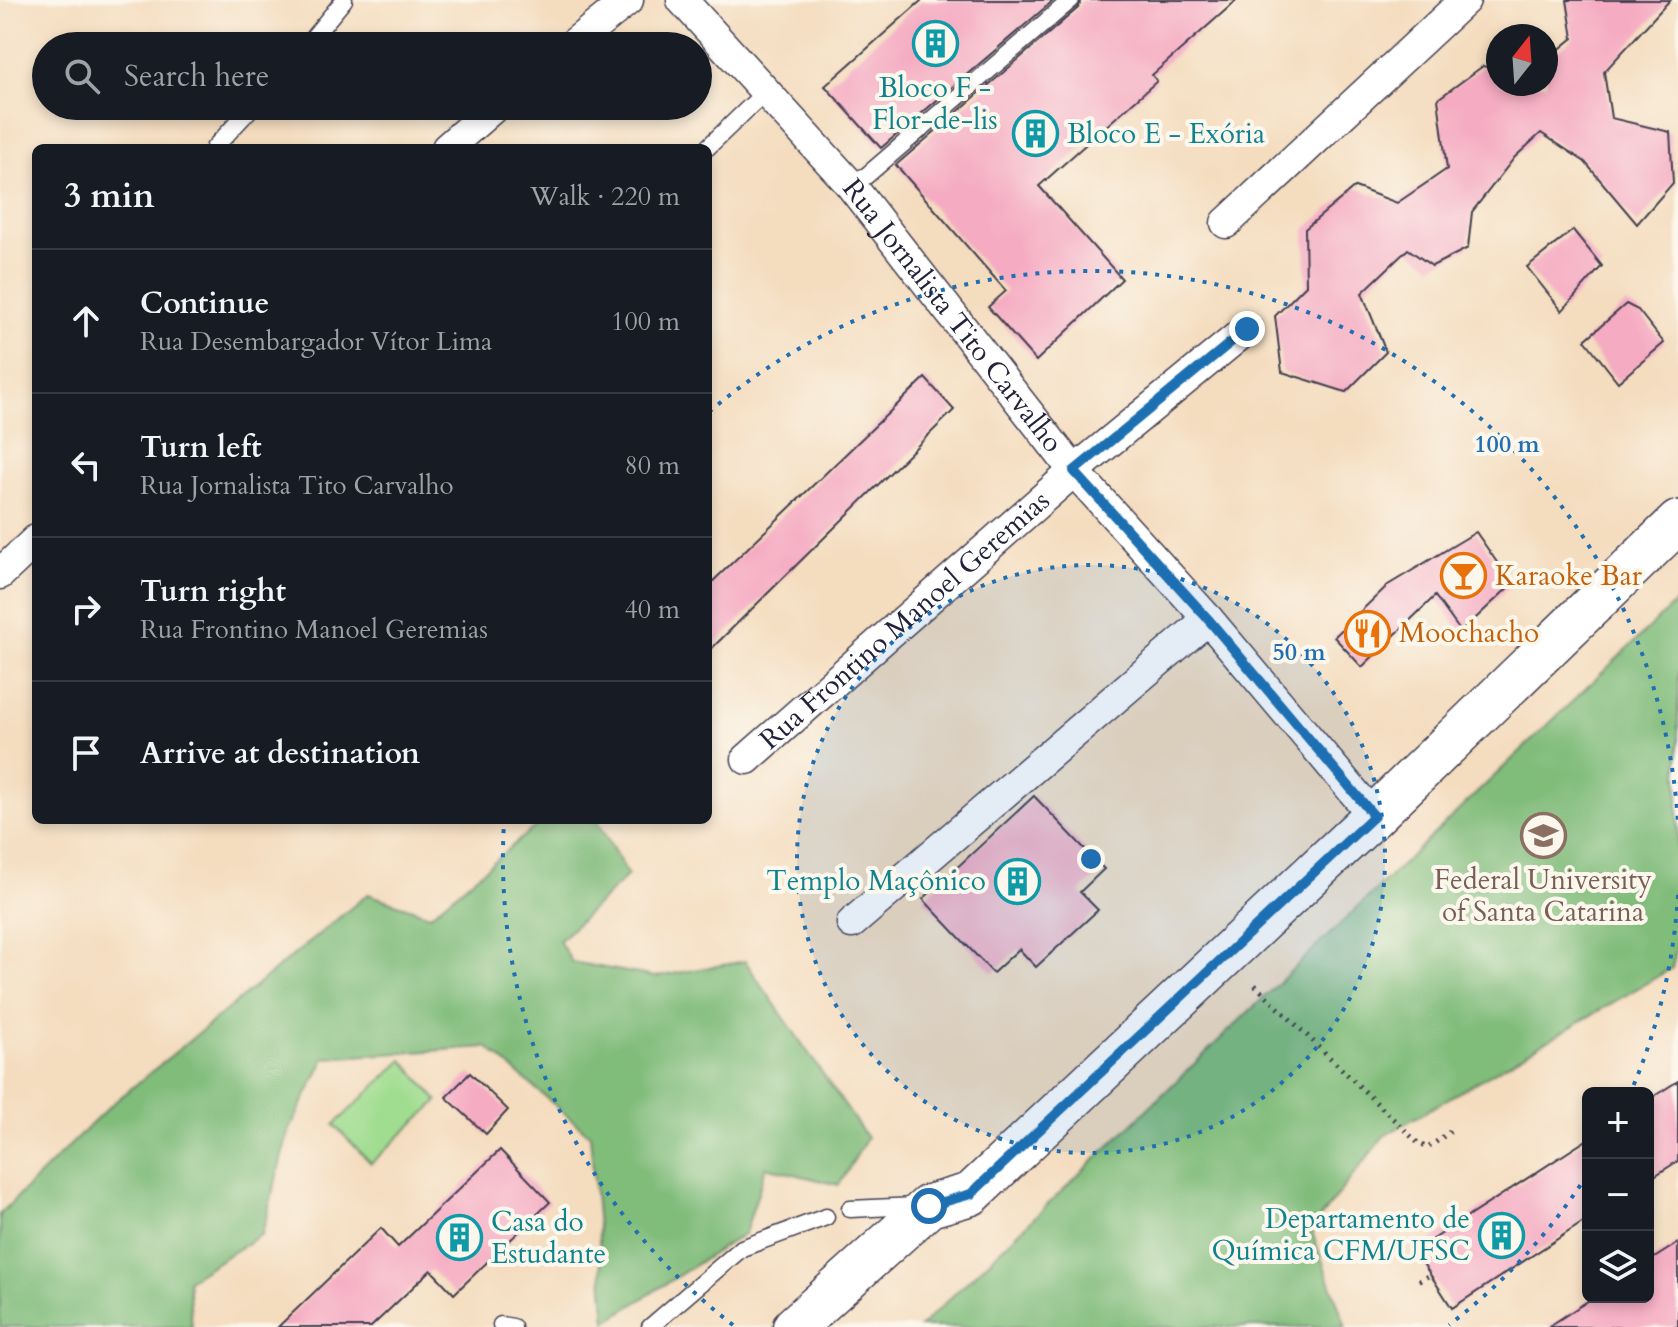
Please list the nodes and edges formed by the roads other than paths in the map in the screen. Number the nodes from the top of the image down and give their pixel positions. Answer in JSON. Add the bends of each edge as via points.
{"nodes":[{"id":1,"x":344,"y":0,"type":"edge"},
{"id":2,"x":628,"y":0,"type":"edge"},
{"id":3,"x":682,"y":0,"type":"edge"},
{"id":4,"x":1071,"y":0,"type":"edge"},
{"id":5,"x":1465,"y":0,"type":"edge"},
{"id":6,"x":318,"y":32,"type":"edge"},
{"id":7,"x":588,"y":32,"type":"edge"},
{"id":8,"x":711,"y":32,"type":"edge"},
{"id":9,"x":712,"y":33,"type":"edge"},
{"id":10,"x":765,"y":92,"type":"junction"},
{"id":11,"x":240,"y":120,"type":"edge"},
{"id":12,"x":479,"y":120,"type":"edge"},
{"id":13,"x":218,"y":144,"type":"edge"},
{"id":14,"x":452,"y":144,"type":"edge"},
{"id":15,"x":711,"y":144,"type":"edge"},
{"id":16,"x":849,"y":183,"type":"junction"},
{"id":17,"x":1226,"y":223,"type":"dead end"},
{"id":18,"x":1247,"y":329,"type":"dead end"},
{"id":19,"x":1074,"y":471,"type":"junction"},
{"id":20,"x":1678,"y":522,"type":"edge"},
{"id":21,"x":32,"y":544,"type":"edge"},
{"id":22,"x":0,"y":574,"type":"edge"},
{"id":23,"x":1208,"y":619,"type":"junction"},
{"id":24,"x":747,"y":759,"type":"dead end"},
{"id":25,"x":1374,"y":816,"type":"junction"},
{"id":26,"x":852,"y":923,"type":"dead end"},
{"id":27,"x":929,"y":1206,"type":"junction"},
{"id":28,"x":850,"y":1209,"type":"dead end"},
{"id":29,"x":826,"y":1217,"type":"dead end"},
{"id":30,"x":650,"y":1327,"type":"edge"},
{"id":31,"x":794,"y":1327,"type":"edge"}],
"edges":[{"from":1,"to":6,"type":"lane"},
{"from":2,"to":7,"type":"street"},
{"from":3,"to":8,"type":"street","name":"Rua Jornalista Tito Carvalho"},
{"from":4,"to":16,"type":"lane","via":[[866,176]]},
{"from":5,"to":17,"type":"street"},
{"from":9,"to":10,"type":"street","name":"Rua Jornalista Tito Carvalho"},
{"from":10,"to":15,"type":"lane"},
{"from":10,"to":16,"type":"street","name":"Rua Jornalista Tito Carvalho"},
{"from":11,"to":13,"type":"lane"},
{"from":12,"to":14,"type":"street"},
{"from":16,"to":19,"type":"street","name":"Rua Jornalista Tito Carvalho"},
{"from":18,"to":19,"type":"street","name":"Rua Frontino Manoel Geremias"},
{"from":19,"to":23,"type":"street","name":"Rua Jornalista Tito Carvalho"},
{"from":19,"to":24,"type":"street","name":"Rua Frontino Manoel Geremias"},
{"from":20,"to":25,"type":"main road"},
{"from":21,"to":22,"type":"street"},
{"from":23,"to":25,"type":"street","name":"Rua Jornalista Tito Carvalho"},
{"from":23,"to":26,"type":"street"},
{"from":25,"to":27,"type":"main road","via":[[971,1194]]},
{"from":27,"to":28,"type":"lane"},
{"from":27,"to":31,"type":"main road"},
{"from":29,"to":30,"type":"lane","via":[[742,1248]]}]}
